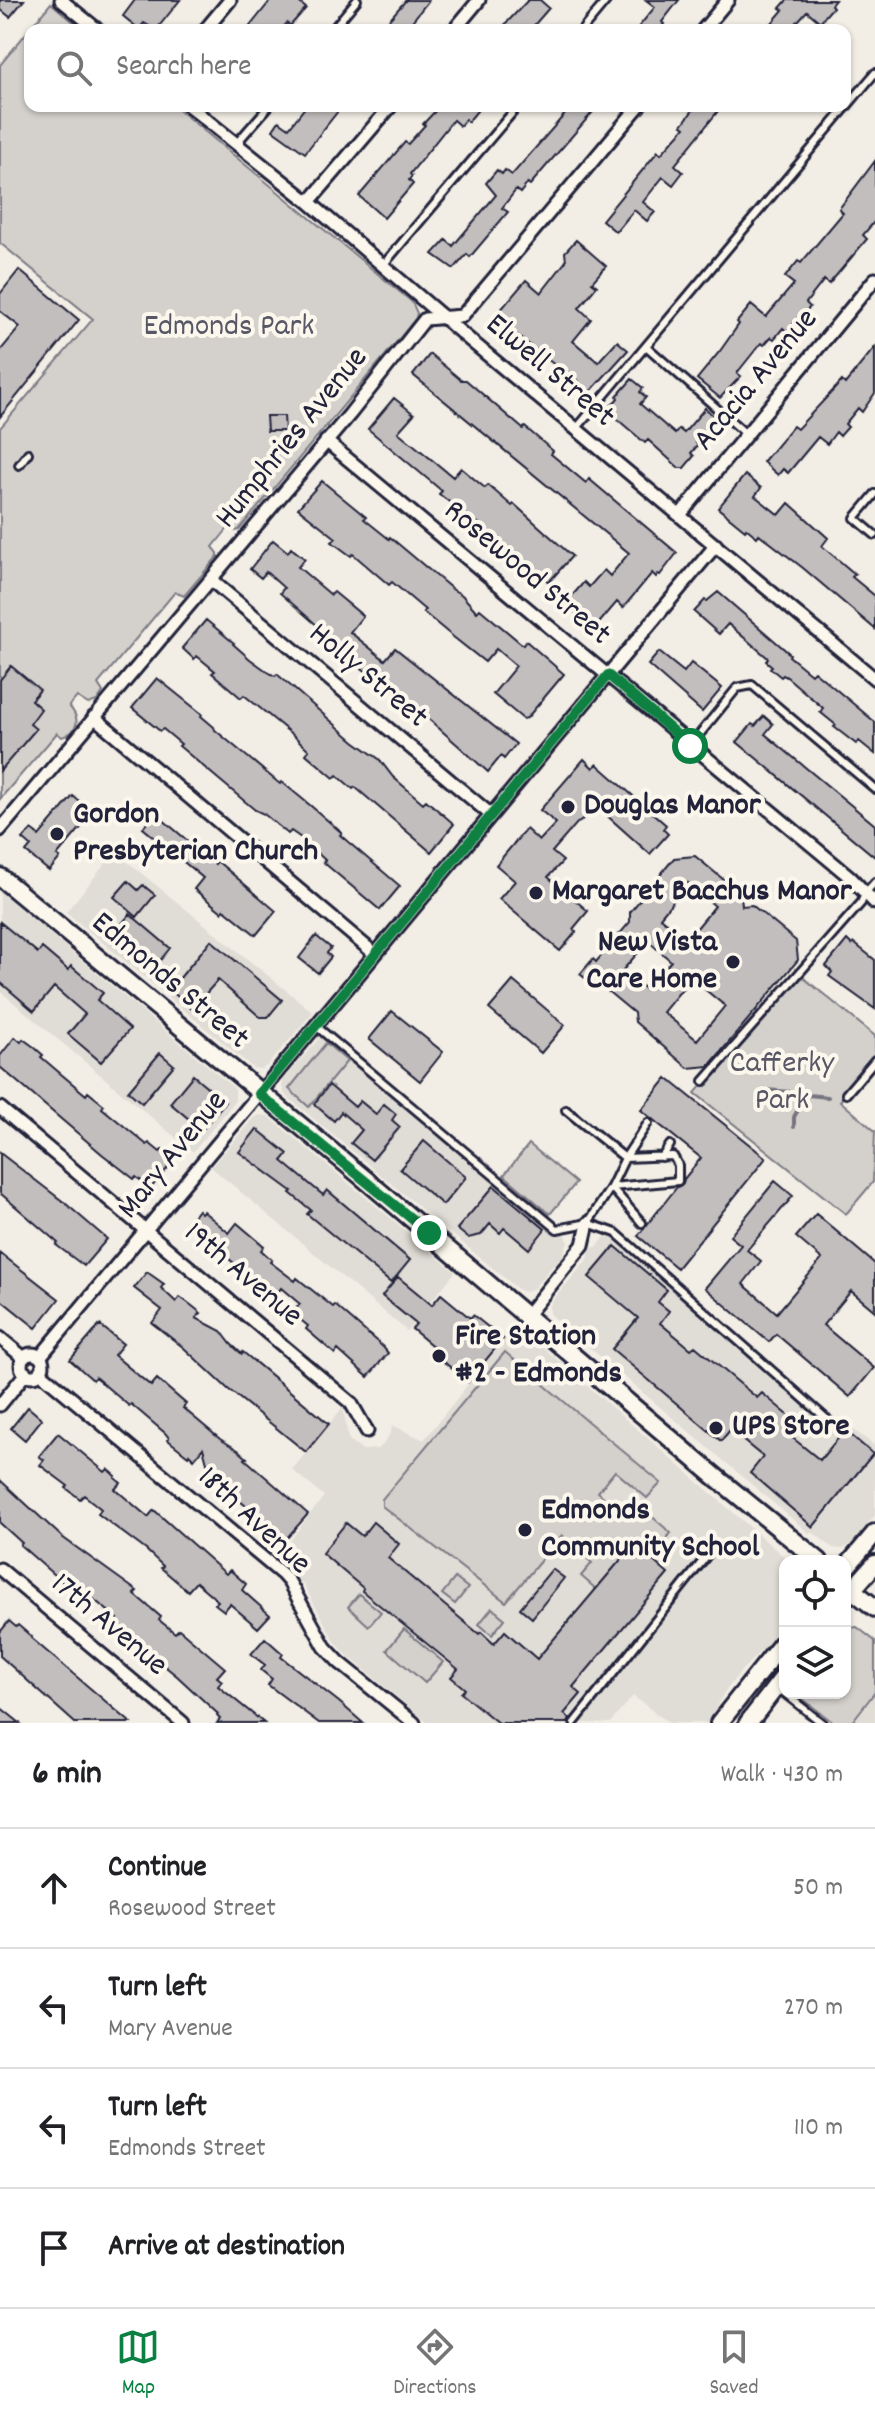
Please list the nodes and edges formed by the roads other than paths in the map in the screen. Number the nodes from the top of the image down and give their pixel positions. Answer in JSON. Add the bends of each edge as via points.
{"nodes":[{"id":1,"x":61,"y":0,"type":"edge"},
{"id":2,"x":230,"y":0,"type":"edge"},
{"id":3,"x":357,"y":0,"type":"edge"},
{"id":4,"x":479,"y":0,"type":"edge"},
{"id":5,"x":607,"y":0,"type":"edge"},
{"id":6,"x":728,"y":0,"type":"edge"},
{"id":7,"x":91,"y":24,"type":"edge"},
{"id":8,"x":210,"y":24,"type":"edge"},
{"id":9,"x":337,"y":24,"type":"edge"},
{"id":10,"x":459,"y":24,"type":"edge"},
{"id":11,"x":587,"y":24,"type":"edge"},
{"id":12,"x":708,"y":24,"type":"edge"},
{"id":13,"x":875,"y":73,"type":"edge"},
{"id":14,"x":851,"y":102,"type":"edge"},
{"id":15,"x":196,"y":112,"type":"edge"},
{"id":16,"x":264,"y":112,"type":"edge"},
{"id":17,"x":386,"y":112,"type":"edge"},
{"id":18,"x":513,"y":112,"type":"edge"},
{"id":19,"x":634,"y":112,"type":"edge"},
{"id":20,"x":842,"y":112,"type":"edge"},
{"id":21,"x":235,"y":145,"type":"junction"},
{"id":22,"x":309,"y":202,"type":"junction"},
{"id":23,"x":384,"y":264,"type":"junction"},
{"id":24,"x":875,"y":279,"type":"edge"},
{"id":25,"x":445,"y":318,"type":"junction"},
{"id":26,"x":646,"y":346,"type":"junction"},
{"id":27,"x":577,"y":428,"type":"junction"},
{"id":28,"x":746,"y":434,"type":"junction"},
{"id":29,"x":326,"y":441,"type":"junction"},
{"id":30,"x":28,"y":453,"type":"dead end"},
{"id":31,"x":19,"y":465,"type":"dead end"},
{"id":32,"x":875,"y":494,"type":"edge"},
{"id":33,"x":680,"y":515,"type":"junction"},
{"id":34,"x":875,"y":535,"type":"edge"},
{"id":35,"x":716,"y":545,"type":"junction"},
{"id":36,"x":211,"y":580,"type":"junction"},
{"id":37,"x":608,"y":675,"type":"junction"},
{"id":38,"x":875,"y":679,"type":"edge"},
{"id":39,"x":94,"y":717,"type":"junction"},
{"id":40,"x":690,"y":746,"type":"junction"},
{"id":41,"x":875,"y":789,"type":"edge"},
{"id":42,"x":490,"y":814,"type":"junction"},
{"id":43,"x":0,"y":830,"type":"edge"},
{"id":44,"x":0,"y":877,"type":"edge"},
{"id":45,"x":875,"y":882,"type":"edge"},
{"id":46,"x":866,"y":892,"type":"junction"},
{"id":47,"x":875,"y":903,"type":"edge"},
{"id":48,"x":375,"y":954,"type":"junction"},
{"id":49,"x":315,"y":1026,"type":"junction"},
{"id":50,"x":875,"y":1060,"type":"edge"},
{"id":51,"x":704,"y":1081,"type":"dead end"},
{"id":52,"x":259,"y":1094,"type":"junction"},
{"id":53,"x":846,"y":1094,"type":"dead end"},
{"id":54,"x":0,"y":1108,"type":"edge"},
{"id":55,"x":566,"y":1110,"type":"dead end"},
{"id":56,"x":648,"y":1123,"type":"dead end"},
{"id":57,"x":670,"y":1145,"type":"dead end"},
{"id":58,"x":662,"y":1157,"type":"junction"},
{"id":59,"x":625,"y":1158,"type":"junction"},
{"id":60,"x":611,"y":1187,"type":"junction"},
{"id":61,"x":588,"y":1223,"type":"junction"},
{"id":62,"x":642,"y":1223,"type":"dead end"},
{"id":63,"x":147,"y":1231,"type":"junction"},
{"id":64,"x":527,"y":1315,"type":"junction"},
{"id":65,"x":0,"y":1338,"type":"edge"},
{"id":66,"x":40,"y":1357,"type":"junction"},
{"id":67,"x":24,"y":1358,"type":"junction"},
{"id":68,"x":40,"y":1372,"type":"junction"},
{"id":69,"x":26,"y":1373,"type":"junction"},
{"id":70,"x":0,"y":1405,"type":"edge"},
{"id":71,"x":829,"y":1421,"type":"dead end"},
{"id":72,"x":367,"y":1431,"type":"dead end"},
{"id":73,"x":875,"y":1533,"type":"edge"},
{"id":74,"x":709,"y":1553,"type":"dead end"},
{"id":75,"x":812,"y":1555,"type":"edge"},
{"id":76,"x":851,"y":1562,"type":"edge"},
{"id":77,"x":875,"y":1564,"type":"edge"},
{"id":78,"x":0,"y":1569,"type":"edge"},
{"id":79,"x":851,"y":1586,"type":"edge"},
{"id":80,"x":851,"y":1593,"type":"edge"},
{"id":81,"x":875,"y":1608,"type":"edge"},
{"id":82,"x":779,"y":1648,"type":"edge"},
{"id":83,"x":779,"y":1684,"type":"edge"},
{"id":84,"x":799,"y":1699,"type":"edge"},
{"id":85,"x":183,"y":1723,"type":"edge"},
{"id":86,"x":414,"y":1723,"type":"edge"},
{"id":87,"x":574,"y":1723,"type":"edge"},
{"id":88,"x":719,"y":1723,"type":"edge"},
{"id":89,"x":748,"y":1723,"type":"edge"},
{"id":90,"x":822,"y":1723,"type":"edge"}],
"edges":[{"from":1,"to":7,"type":"street"},
{"from":2,"to":8,"type":"street"},
{"from":3,"to":9,"type":"lane"},
{"from":4,"to":10,"type":"street"},
{"from":5,"to":11,"type":"lane"},
{"from":6,"to":12,"type":"street"},
{"from":13,"to":14,"type":"lane"},
{"from":15,"to":21,"type":"street","name":"Elwell Street"},
{"from":16,"to":21,"type":"lane"},
{"from":17,"to":22,"type":"street"},
{"from":18,"to":23,"type":"lane"},
{"from":19,"to":25,"type":"street","name":"Humphries Avenue","via":[[462,316]]},
{"from":20,"to":26,"type":"lane"},
{"from":21,"to":22,"type":"street","name":"Elwell Street"},
{"from":22,"to":23,"type":"street","name":"Elwell Street"},
{"from":23,"to":25,"type":"street","name":"Elwell Street"},
{"from":24,"to":28,"type":"street","name":"Acacia Avenue"},
{"from":25,"to":27,"type":"street","name":"Elwell Street"},
{"from":25,"to":29,"type":"street","name":"Humphries Avenue","via":[[425,319]]},
{"from":26,"to":27,"type":"lane"},
{"from":26,"to":28,"type":"lane"},
{"from":27,"to":33,"type":"street","name":"Elwell Street"},
{"from":28,"to":33,"type":"street","name":"Acacia Avenue"},
{"from":29,"to":36,"type":"street","name":"Humphries Avenue"},
{"from":29,"to":37,"type":"street","name":"Rosewood Street"},
{"from":30,"to":31,"type":"lane"},
{"from":32,"to":34,"type":"lane","via":[[855,518]]},
{"from":33,"to":35,"type":"street","name":"Elwell Street"},
{"from":35,"to":37,"type":"street","name":"Mary Avenue"},
{"from":35,"to":38,"type":"street","name":"Elwell Street"},
{"from":36,"to":39,"type":"street","name":"Humphries Avenue"},
{"from":36,"to":42,"type":"street","name":"Holly Street"},
{"from":37,"to":40,"type":"street","name":"Rosewood Street"},
{"from":37,"to":42,"type":"street","name":"Mary Avenue"},
{"from":39,"to":43,"type":"street","name":"Humphries Avenue"},
{"from":39,"to":48,"type":"street"},
{"from":40,"to":41,"type":"lane","via":[[737,688],[752,685]]},
{"from":40,"to":46,"type":"street","name":"Rosewood Street"},
{"from":42,"to":48,"type":"street","name":"Mary Avenue"},
{"from":44,"to":52,"type":"street","name":"Edmonds Street"},
{"from":45,"to":46,"type":"lane"},
{"from":46,"to":47,"type":"street","name":"Rosewood Street"},
{"from":46,"to":51,"type":"lane"},
{"from":48,"to":49,"type":"street","name":"Mary Avenue"},
{"from":49,"to":52,"type":"street","name":"Mary Avenue"},
{"from":49,"to":61,"type":"lane","via":[[557,1229]]},
{"from":50,"to":53,"type":"lane"},
{"from":52,"to":63,"type":"street","name":"Mary Avenue"},
{"from":52,"to":64,"type":"street","name":"Edmonds Street"},
{"from":54,"to":63,"type":"street","name":"19th Avenue"},
{"from":55,"to":59,"type":"lane"},
{"from":56,"to":59,"type":"lane"},
{"from":57,"to":58,"type":"lane"},
{"from":58,"to":59,"type":"lane"},
{"from":58,"to":60,"type":"lane","via":[[673,1156],[678,1181]]},
{"from":59,"to":60,"type":"lane"},
{"from":60,"to":61,"type":"lane"},
{"from":60,"to":62,"type":"lane"},
{"from":61,"to":64,"type":"street","via":[[583,1245]]},
{"from":61,"to":71,"type":"lane","via":[[616,1233]]},
{"from":63,"to":66,"type":"street","name":"Mary Avenue"},
{"from":63,"to":72,"type":"street","name":"19th Avenue","via":[[351,1403]]},
{"from":64,"to":75,"type":"street","name":"Edmonds Street"},
{"from":65,"to":67,"type":"street"},
{"from":66,"to":67,"type":"street"},
{"from":66,"to":68,"type":"street"},
{"from":67,"to":69,"type":"street"},
{"from":68,"to":69,"type":"street"},
{"from":68,"to":86,"type":"street","name":"18th Avenue","via":[[282,1574],[325,1647]]},
{"from":69,"to":70,"type":"street"},
{"from":73,"to":76,"type":"street"},
{"from":74,"to":87,"type":"lane"},
{"from":77,"to":79,"type":"street"},
{"from":78,"to":85,"type":"street","name":"17th Avenue"},
{"from":80,"to":81,"type":"street"},
{"from":82,"to":88,"type":"street"},
{"from":83,"to":89,"type":"street"},
{"from":84,"to":90,"type":"lane"}]}
